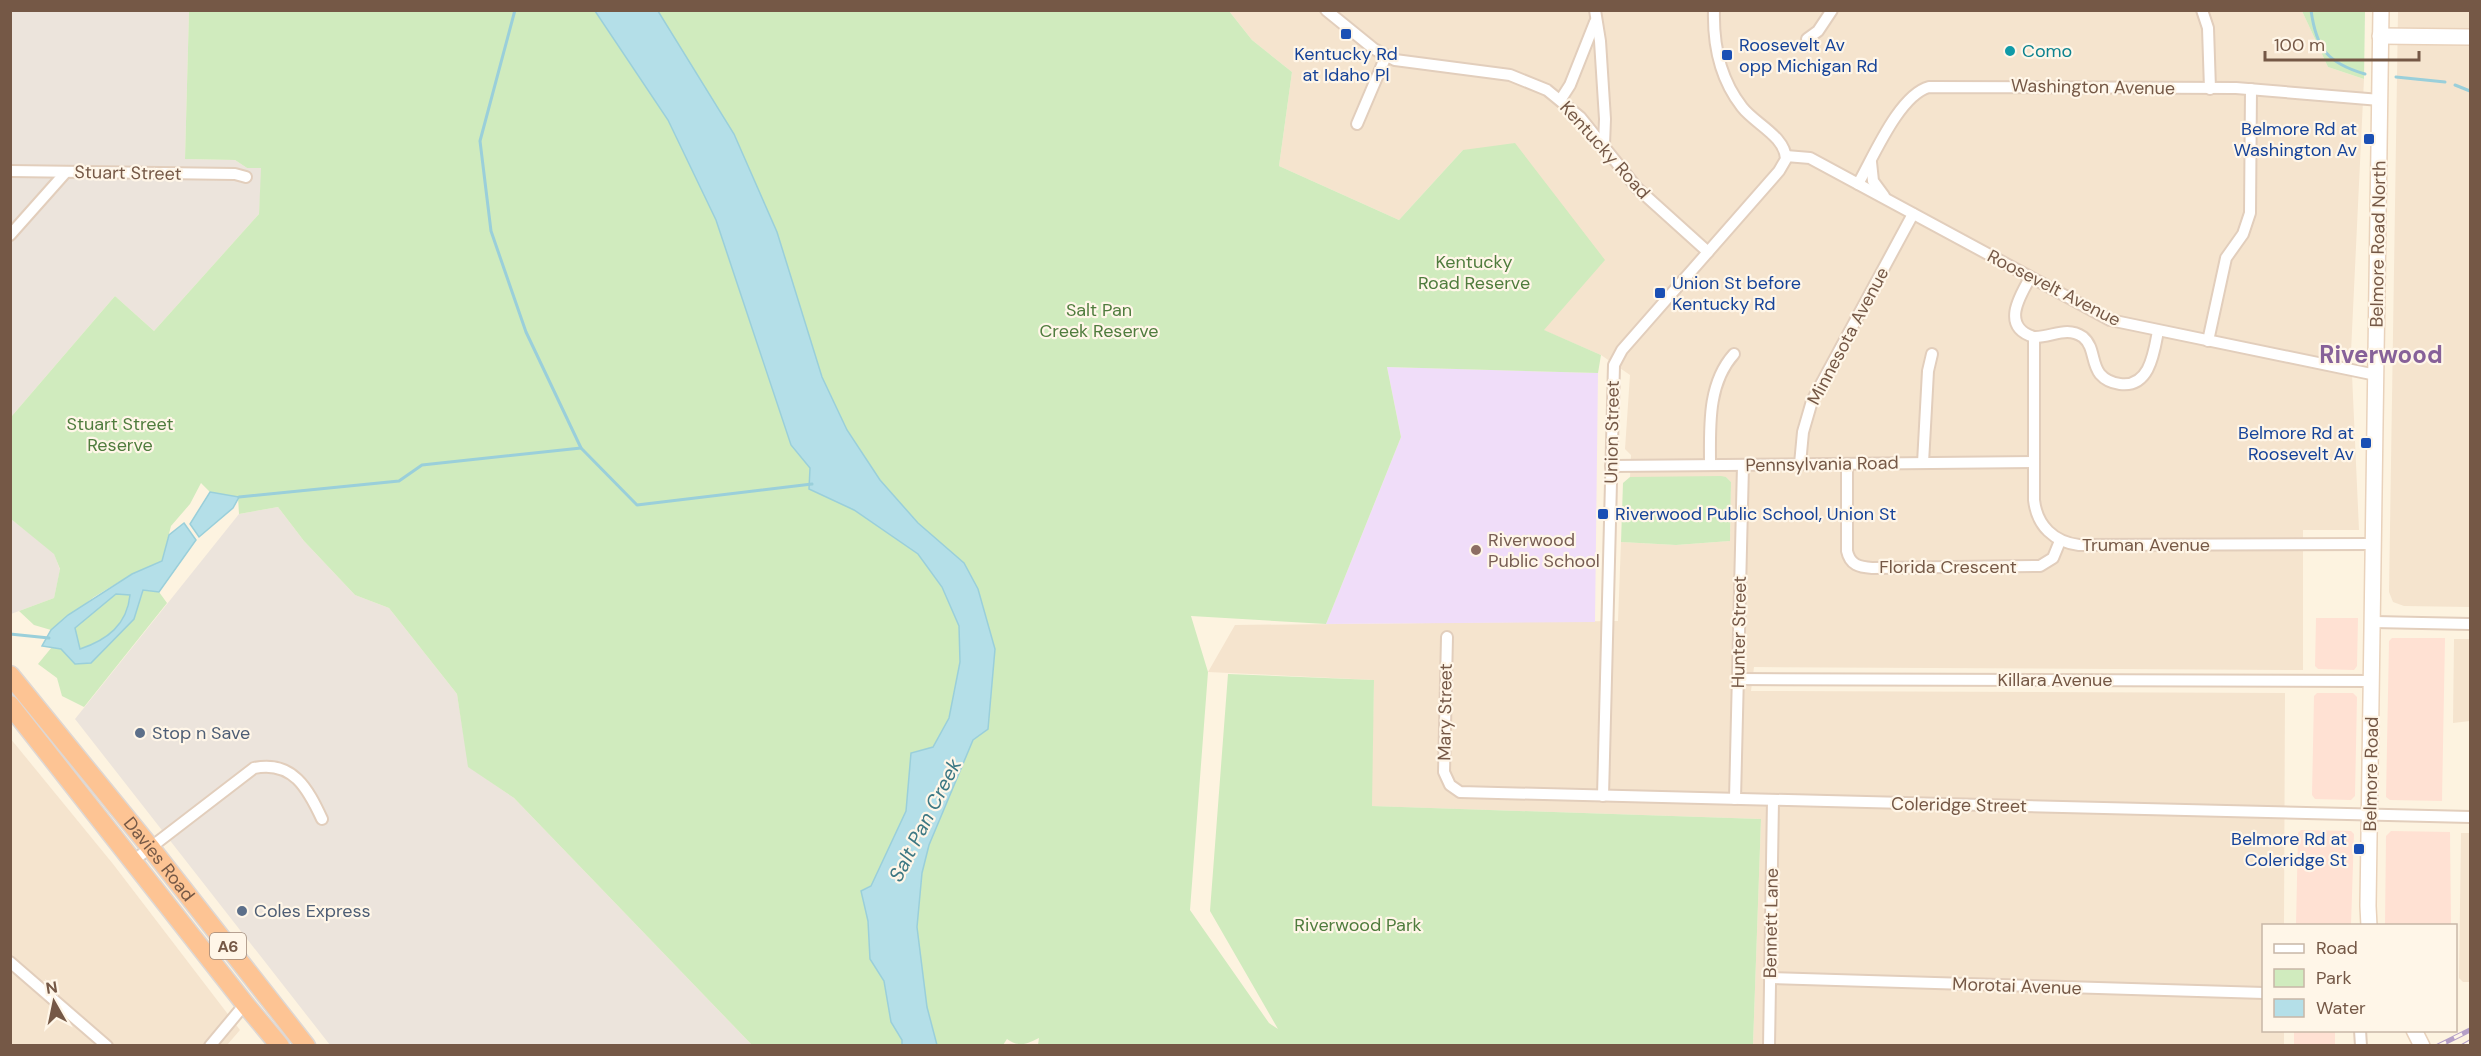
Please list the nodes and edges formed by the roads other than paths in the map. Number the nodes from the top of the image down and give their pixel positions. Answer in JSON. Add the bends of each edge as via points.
{"nodes":[{"id":1,"x":1326,"y":10,"type":"edge"},
{"id":2,"x":1595,"y":10,"type":"edge"},
{"id":3,"x":1714,"y":10,"type":"edge"},
{"id":4,"x":1832,"y":10,"type":"edge"},
{"id":5,"x":2202,"y":10,"type":"edge"},
{"id":6,"x":2381,"y":10,"type":"edge"},
{"id":7,"x":1595,"y":22,"type":"junction"},
{"id":8,"x":2380,"y":36,"type":"junction"},
{"id":9,"x":2470,"y":37,"type":"edge"},
{"id":10,"x":1807,"y":39,"type":"dead end"},
{"id":11,"x":1386,"y":56,"type":"junction"},
{"id":12,"x":2210,"y":88,"type":"junction"},
{"id":13,"x":2252,"y":89,"type":"junction"},
{"id":14,"x":1561,"y":99,"type":"junction"},
{"id":15,"x":2380,"y":100,"type":"junction"},
{"id":16,"x":1357,"y":124,"type":"dead end"},
{"id":17,"x":1604,"y":145,"type":"junction"},
{"id":18,"x":1786,"y":156,"type":"junction"},
{"id":19,"x":1871,"y":161,"type":"junction"},
{"id":20,"x":10,"y":171,"type":"edge"},
{"id":21,"x":66,"y":172,"type":"junction"},
{"id":22,"x":246,"y":177,"type":"dead end"},
{"id":23,"x":1858,"y":184,"type":"junction"},
{"id":24,"x":1888,"y":200,"type":"junction"},
{"id":25,"x":1913,"y":214,"type":"junction"},
{"id":26,"x":10,"y":235,"type":"edge"},
{"id":27,"x":1707,"y":252,"type":"junction"},
{"id":28,"x":2030,"y":278,"type":"junction"},
{"id":29,"x":2158,"y":331,"type":"junction"},
{"id":30,"x":2034,"y":337,"type":"junction"},
{"id":31,"x":2208,"y":341,"type":"junction"},
{"id":32,"x":1734,"y":354,"type":"dead end"},
{"id":33,"x":1932,"y":354,"type":"dead end"},
{"id":34,"x":2376,"y":375,"type":"junction"},
{"id":35,"x":2034,"y":462,"type":"junction"},
{"id":36,"x":1923,"y":463,"type":"junction"},
{"id":37,"x":1800,"y":464,"type":"junction"},
{"id":38,"x":1847,"y":464,"type":"junction"},
{"id":39,"x":1710,"y":465,"type":"junction"},
{"id":40,"x":1743,"y":465,"type":"junction"},
{"id":41,"x":1611,"y":466,"type":"junction"},
{"id":42,"x":2060,"y":542,"type":"junction"},
{"id":43,"x":2374,"y":544,"type":"junction"},
{"id":44,"x":2374,"y":622,"type":"junction"},
{"id":45,"x":2470,"y":624,"type":"edge"},
{"id":46,"x":1447,"y":637,"type":"dead end"},
{"id":47,"x":10,"y":675,"type":"edge"},
{"id":48,"x":1738,"y":679,"type":"junction"},
{"id":49,"x":2373,"y":681,"type":"junction"},
{"id":50,"x":10,"y":705,"type":"edge"},
{"id":51,"x":1450,"y":785,"type":"joint"},
{"id":52,"x":1603,"y":796,"type":"junction"},
{"id":53,"x":1735,"y":799,"type":"junction"},
{"id":54,"x":1773,"y":800,"type":"junction"},
{"id":55,"x":2370,"y":816,"type":"junction"},
{"id":56,"x":2470,"y":817,"type":"edge"},
{"id":57,"x":322,"y":819,"type":"dead end"},
{"id":58,"x":150,"y":847,"type":"junction"},
{"id":59,"x":133,"y":861,"type":"junction"},
{"id":60,"x":196,"y":906,"type":"junction"},
{"id":61,"x":2369,"y":924,"type":"edge"},
{"id":62,"x":10,"y":962,"type":"edge"},
{"id":63,"x":1770,"y":978,"type":"junction"},
{"id":64,"x":2262,"y":993,"type":"edge"},
{"id":65,"x":245,"y":1004,"type":"junction"},
{"id":66,"x":107,"y":1046,"type":"edge"},
{"id":67,"x":210,"y":1046,"type":"edge"},
{"id":68,"x":280,"y":1046,"type":"edge"},
{"id":69,"x":306,"y":1046,"type":"edge"},
{"id":70,"x":1769,"y":1046,"type":"edge"}],
"edges":[{"from":1,"to":11,"type":"street","name":"Kentucky Road"},
{"from":2,"to":7,"type":"street"},
{"from":3,"to":18,"type":"street","via":[[1716,47],[1726,81],[1748,113],[1782,143]]},
{"from":4,"to":10,"type":"street","via":[[1818,31]]},
{"from":5,"to":12,"type":"street","via":[[2208,28]]},
{"from":6,"to":8,"type":"main road","name":"Belmore Road North"},
{"from":7,"to":14,"type":"street"},
{"from":7,"to":17,"type":"street","via":[[1600,41]]},
{"from":8,"to":9,"type":"main road"},
{"from":8,"to":15,"type":"main road","name":"Belmore Road North"},
{"from":11,"to":14,"type":"street","name":"Kentucky Road","via":[[1510,75]]},
{"from":11,"to":16,"type":"street"},
{"from":12,"to":13,"type":"street","name":"Washington Avenue"},
{"from":12,"to":19,"type":"street","name":"Washington Avenue","via":[[1929,87],[1907,100]]},
{"from":13,"to":15,"type":"street","name":"Washington Avenue"},
{"from":13,"to":31,"type":"street","via":[[2250,213],[2243,234],[2226,258]]},
{"from":14,"to":17,"type":"street","name":"Kentucky Road"},
{"from":15,"to":34,"type":"main road","name":"Belmore Road North"},
{"from":17,"to":27,"type":"street","name":"Kentucky Road","via":[[1637,188]]},
{"from":18,"to":23,"type":"street","name":"Roosevelt Avenue","via":[[1810,158]]},
{"from":18,"to":27,"type":"street","name":"Union Street","via":[[1779,171]]},
{"from":19,"to":23,"type":"street","name":"Washington Avenue"},
{"from":19,"to":24,"type":"street","via":[[1873,181]]},
{"from":20,"to":21,"type":"street","name":"Stuart Street"},
{"from":21,"to":22,"type":"street","name":"Stuart Street"},
{"from":21,"to":26,"type":"street"},
{"from":23,"to":24,"type":"street","name":"Roosevelt Avenue"},
{"from":24,"to":25,"type":"street","name":"Roosevelt Avenue"},
{"from":25,"to":28,"type":"street","name":"Roosevelt Avenue"},
{"from":25,"to":37,"type":"street","name":"Minnesota Avenue","via":[[1812,401],[1803,432]]},
{"from":27,"to":41,"type":"street","name":"Union Street","via":[[1617,358],[1613,372]]},
{"from":28,"to":29,"type":"street","name":"Roosevelt Avenue","via":[[2110,320]]},
{"from":28,"to":30,"type":"street","via":[[2014,314],[2018,327]]},
{"from":29,"to":30,"type":"street","via":[[2147,370],[2142,378],[2127,385],[2111,382],[2100,374],[2089,344],[2076,334],[2061,332]]},
{"from":29,"to":31,"type":"street","name":"Roosevelt Avenue"},
{"from":30,"to":35,"type":"street","name":"Truman Avenue"},
{"from":31,"to":34,"type":"street","name":"Roosevelt Avenue"},
{"from":32,"to":39,"type":"street","via":[[1722,371],[1712,406]]},
{"from":33,"to":36,"type":"street"},
{"from":34,"to":43,"type":"main road","name":"Belmore Road North"},
{"from":35,"to":36,"type":"street","name":"Pennsylvania Road"},
{"from":35,"to":42,"type":"street","name":"Truman Avenue","via":[[2036,514],[2044,528]]},
{"from":36,"to":38,"type":"street","name":"Pennsylvania Road"},
{"from":37,"to":38,"type":"street","name":"Pennsylvania Road"},
{"from":37,"to":40,"type":"street","name":"Pennsylvania Road"},
{"from":38,"to":42,"type":"street","name":"Florida Crescent","via":[[1847,550],[1856,565],[2040,566],[2053,558]]},
{"from":39,"to":40,"type":"street","name":"Pennsylvania Road"},
{"from":39,"to":41,"type":"street","name":"Pennsylvania Road"},
{"from":40,"to":48,"type":"street","name":"Hunter Street"},
{"from":41,"to":52,"type":"street","name":"Union Street"},
{"from":42,"to":43,"type":"street","name":"Truman Avenue"},
{"from":43,"to":44,"type":"main road","name":"Belmore Road North"},
{"from":44,"to":45,"type":"street"},
{"from":44,"to":49,"type":"main road","name":"Belmore Road"},
{"from":46,"to":51,"type":"street","name":"Mary Street","via":[[1444,772]]},
{"from":47,"to":58,"type":"highway","name":"Davies Road","number":"A6"},
{"from":48,"to":49,"type":"street","name":"Killara Avenue"},
{"from":48,"to":53,"type":"street","name":"Hunter Street"},
{"from":49,"to":55,"type":"main road","name":"Belmore Road"},
{"from":50,"to":59,"type":"highway","name":"Davies Road","number":"A6"},
{"from":51,"to":52,"type":"street","name":"Coleridge Street","via":[[1468,793]]},
{"from":52,"to":53,"type":"street","name":"Coleridge Street"},
{"from":53,"to":54,"type":"street","name":"Coleridge Street"},
{"from":54,"to":55,"type":"street","name":"Coleridge Street"},
{"from":54,"to":63,"type":"street","name":"Bennett Lane"},
{"from":55,"to":56,"type":"street","name":"Coleridge Street"},
{"from":55,"to":61,"type":"main road","name":"Belmore Road"},
{"from":57,"to":58,"type":"street","via":[[296,778],[278,767],[254,768]]},
{"from":58,"to":59,"type":"street"},
{"from":58,"to":60,"type":"highway","name":"Davies Road","number":"A6"},
{"from":59,"to":65,"type":"highway","name":"Davies Road","number":"A6"},
{"from":60,"to":65,"type":"highway","via":[[198,921],[246,990]]},
{"from":60,"to":69,"type":"highway","name":"Davies Road","number":"A6"},
{"from":62,"to":66,"type":"street"},
{"from":63,"to":64,"type":"street","name":"Morotai Avenue"},
{"from":63,"to":70,"type":"street","name":"Bennett Lane"},
{"from":65,"to":67,"type":"street"},
{"from":65,"to":68,"type":"highway","name":"Davies Road","number":"A6"}]}
